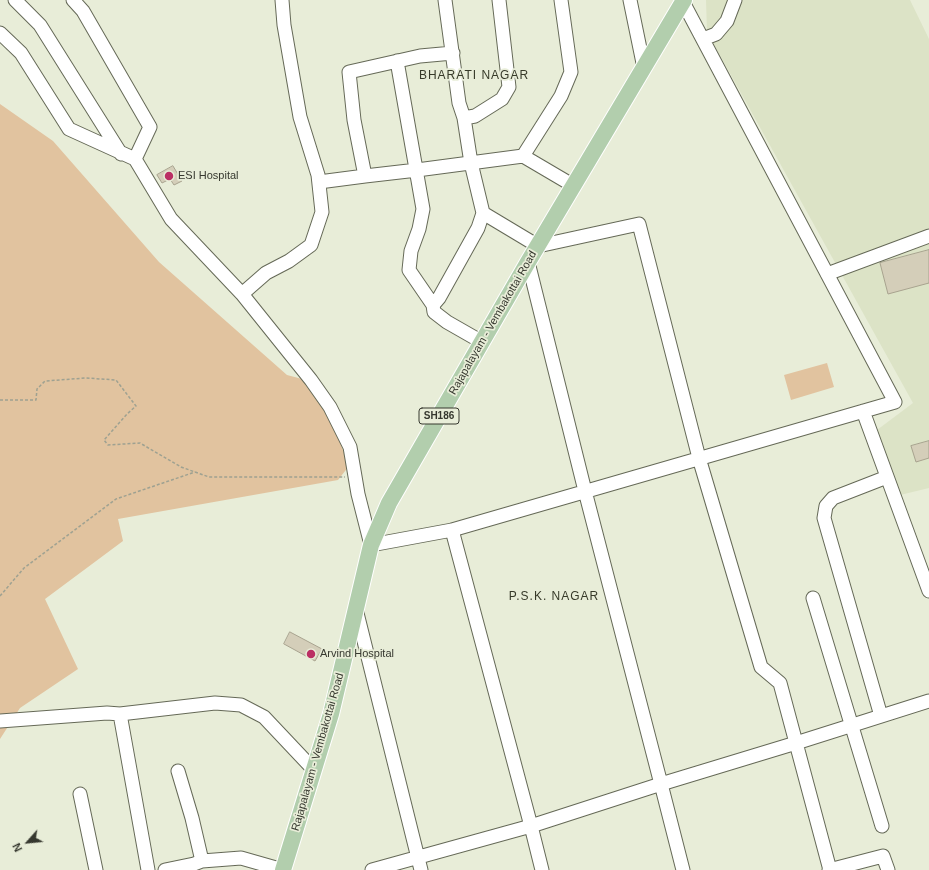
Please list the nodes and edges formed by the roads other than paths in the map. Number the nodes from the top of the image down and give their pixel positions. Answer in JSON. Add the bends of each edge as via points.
{"nodes":[{"id":1,"x":15,"y":0,"type":"edge"},
{"id":2,"x":73,"y":0,"type":"edge"},
{"id":3,"x":282,"y":0,"type":"edge"},
{"id":4,"x":445,"y":0,"type":"edge"},
{"id":5,"x":499,"y":0,"type":"edge"},
{"id":6,"x":561,"y":0,"type":"edge"},
{"id":7,"x":630,"y":0,"type":"edge"},
{"id":8,"x":735,"y":0,"type":"edge"},
{"id":9,"x":684,"y":1,"type":"edge"},
{"id":10,"x":0,"y":33,"type":"edge"},
{"id":11,"x":703,"y":39,"type":"junction"},
{"id":12,"x":453,"y":53,"type":"junction"},
{"id":13,"x":398,"y":61,"type":"junction"},
{"id":14,"x":644,"y":68,"type":"junction"},
{"id":15,"x":464,"y":118,"type":"junction"},
{"id":16,"x":121,"y":154,"type":"junction"},
{"id":17,"x":523,"y":156,"type":"junction"},
{"id":18,"x":135,"y":160,"type":"junction"},
{"id":19,"x":471,"y":163,"type":"junction"},
{"id":20,"x":417,"y":170,"type":"junction"},
{"id":21,"x":365,"y":176,"type":"junction"},
{"id":22,"x":319,"y":182,"type":"junction"},
{"id":23,"x":574,"y":186,"type":"junction"},
{"id":24,"x":484,"y":213,"type":"junction"},
{"id":25,"x":929,"y":236,"type":"edge"},
{"id":26,"x":538,"y":246,"type":"junction"},
{"id":27,"x":528,"y":262,"type":"junction"},
{"id":28,"x":827,"y":274,"type":"junction"},
{"id":29,"x":242,"y":294,"type":"junction"},
{"id":30,"x":433,"y":305,"type":"junction"},
{"id":31,"x":482,"y":342,"type":"junction"},
{"id":32,"x":863,"y":411,"type":"junction"},
{"id":33,"x":699,"y":458,"type":"junction"},
{"id":34,"x":887,"y":477,"type":"junction"},
{"id":35,"x":585,"y":491,"type":"junction"},
{"id":36,"x":452,"y":530,"type":"junction"},
{"id":37,"x":371,"y":545,"type":"junction"},
{"id":38,"x":929,"y":591,"type":"edge"},
{"id":39,"x":813,"y":598,"type":"dead end"},
{"id":40,"x":356,"y":607,"type":"junction"},
{"id":41,"x":929,"y":701,"type":"edge"},
{"id":42,"x":120,"y":714,"type":"junction"},
{"id":43,"x":881,"y":716,"type":"junction"},
{"id":44,"x":0,"y":721,"type":"edge"},
{"id":45,"x":849,"y":727,"type":"junction"},
{"id":46,"x":796,"y":744,"type":"junction"},
{"id":47,"x":178,"y":770,"type":"dead end"},
{"id":48,"x":314,"y":770,"type":"junction"},
{"id":49,"x":661,"y":784,"type":"junction"},
{"id":50,"x":80,"y":794,"type":"dead end"},
{"id":51,"x":531,"y":826,"type":"junction"},
{"id":52,"x":882,"y":826,"type":"dead end"},
{"id":53,"x":417,"y":857,"type":"junction"},
{"id":54,"x":202,"y":861,"type":"junction"},
{"id":55,"x":96,"y":870,"type":"edge"},
{"id":56,"x":148,"y":870,"type":"edge"},
{"id":57,"x":165,"y":870,"type":"edge"},
{"id":58,"x":283,"y":870,"type":"edge"},
{"id":59,"x":372,"y":870,"type":"edge"},
{"id":60,"x":421,"y":870,"type":"edge"},
{"id":61,"x":542,"y":870,"type":"edge"},
{"id":62,"x":683,"y":870,"type":"edge"},
{"id":63,"x":829,"y":870,"type":"edge"},
{"id":64,"x":888,"y":870,"type":"edge"}],
"edges":[{"from":1,"to":16,"type":"street","via":[[40,25]]},
{"from":2,"to":18,"type":"street","via":[[83,11],[150,127]]},
{"from":3,"to":22,"type":"street","via":[[300,117]]},
{"from":4,"to":12,"type":"street"},
{"from":5,"to":15,"type":"street","via":[[509,87],[502,99],[475,116]]},
{"from":6,"to":17,"type":"street","via":[[571,72],[561,96]]},
{"from":7,"to":14,"type":"street"},
{"from":8,"to":11,"type":"street","via":[[727,21],[716,34]]},
{"from":9,"to":11,"type":"street"},
{"from":9,"to":14,"type":"main road","name":"Rajapalayam - Vembakottai Road","number":"SH186"},
{"from":10,"to":16,"type":"street","via":[[21,53],[69,129]]},
{"from":11,"to":28,"type":"street"},
{"from":12,"to":13,"type":"street"},
{"from":12,"to":15,"type":"street","via":[[459,103]]},
{"from":13,"to":20,"type":"street"},
{"from":13,"to":21,"type":"street","via":[[349,72],[354,120]]},
{"from":14,"to":23,"type":"main road","name":"Rajapalayam - Vembakottai Road","number":"SH186"},
{"from":15,"to":19,"type":"street"},
{"from":16,"to":18,"type":"street"},
{"from":17,"to":19,"type":"street"},
{"from":17,"to":23,"type":"street"},
{"from":18,"to":29,"type":"street","via":[[171,219]]},
{"from":19,"to":20,"type":"street"},
{"from":19,"to":24,"type":"street"},
{"from":20,"to":21,"type":"street"},
{"from":20,"to":30,"type":"street","via":[[422,209],[419,229],[411,251],[410,270]]},
{"from":21,"to":22,"type":"street"},
{"from":22,"to":29,"type":"street","via":[[322,212],[311,245],[266,273]]},
{"from":23,"to":26,"type":"main road","name":"Rajapalayam - Vembakottai Road","number":"SH186"},
{"from":24,"to":26,"type":"street"},
{"from":24,"to":30,"type":"street","via":[[464,254]]},
{"from":25,"to":28,"type":"street"},
{"from":26,"to":27,"type":"main road","name":"Rajapalayam - Vembakottai Road","number":"SH186"},
{"from":26,"to":33,"type":"street","via":[[639,224]]},
{"from":27,"to":31,"type":"main road","name":"Rajapalayam - Vembakottai Road","number":"SH186"},
{"from":27,"to":35,"type":"street"},
{"from":28,"to":32,"type":"street","via":[[895,402]]},
{"from":29,"to":37,"type":"street","via":[[330,407],[350,447]]},
{"from":30,"to":31,"type":"street","via":[[434,312],[446,322]]},
{"from":31,"to":37,"type":"main road","name":"Rajapalayam - Vembakottai Road","number":"SH186","via":[[389,504]]},
{"from":32,"to":33,"type":"street"},
{"from":32,"to":34,"type":"street"},
{"from":33,"to":35,"type":"street"},
{"from":33,"to":46,"type":"street","via":[[761,667],[780,682]]},
{"from":34,"to":38,"type":"street"},
{"from":34,"to":43,"type":"street","via":[[832,498],[826,506],[824,518]]},
{"from":35,"to":36,"type":"street"},
{"from":35,"to":49,"type":"street"},
{"from":36,"to":37,"type":"street"},
{"from":36,"to":51,"type":"street"},
{"from":37,"to":40,"type":"main road","name":"Rajapalayam - Vembakottai Road","number":"SH186"},
{"from":39,"to":45,"type":"street"},
{"from":40,"to":48,"type":"main road","name":"Rajapalayam - Vembakottai Road","number":"SH186","via":[[331,714]]},
{"from":40,"to":53,"type":"street"},
{"from":41,"to":43,"type":"street"},
{"from":42,"to":44,"type":"street"},
{"from":42,"to":48,"type":"street","via":[[215,703],[241,705],[264,717]]},
{"from":42,"to":56,"type":"street"},
{"from":43,"to":45,"type":"street"},
{"from":45,"to":46,"type":"street"},
{"from":45,"to":52,"type":"street"},
{"from":46,"to":49,"type":"street"},
{"from":46,"to":63,"type":"street"},
{"from":47,"to":54,"type":"street"},
{"from":48,"to":58,"type":"main road","name":"Rajapalayam - Vembakottai Road","number":"SH186"},
{"from":49,"to":51,"type":"street"},
{"from":49,"to":62,"type":"street"},
{"from":50,"to":55,"type":"street"},
{"from":51,"to":53,"type":"street"},
{"from":51,"to":61,"type":"street"},
{"from":53,"to":59,"type":"street"},
{"from":53,"to":60,"type":"street"},
{"from":54,"to":57,"type":"street"},
{"from":54,"to":58,"type":"street","via":[[241,858]]},
{"from":63,"to":64,"type":"street","via":[[883,856]]}]}
